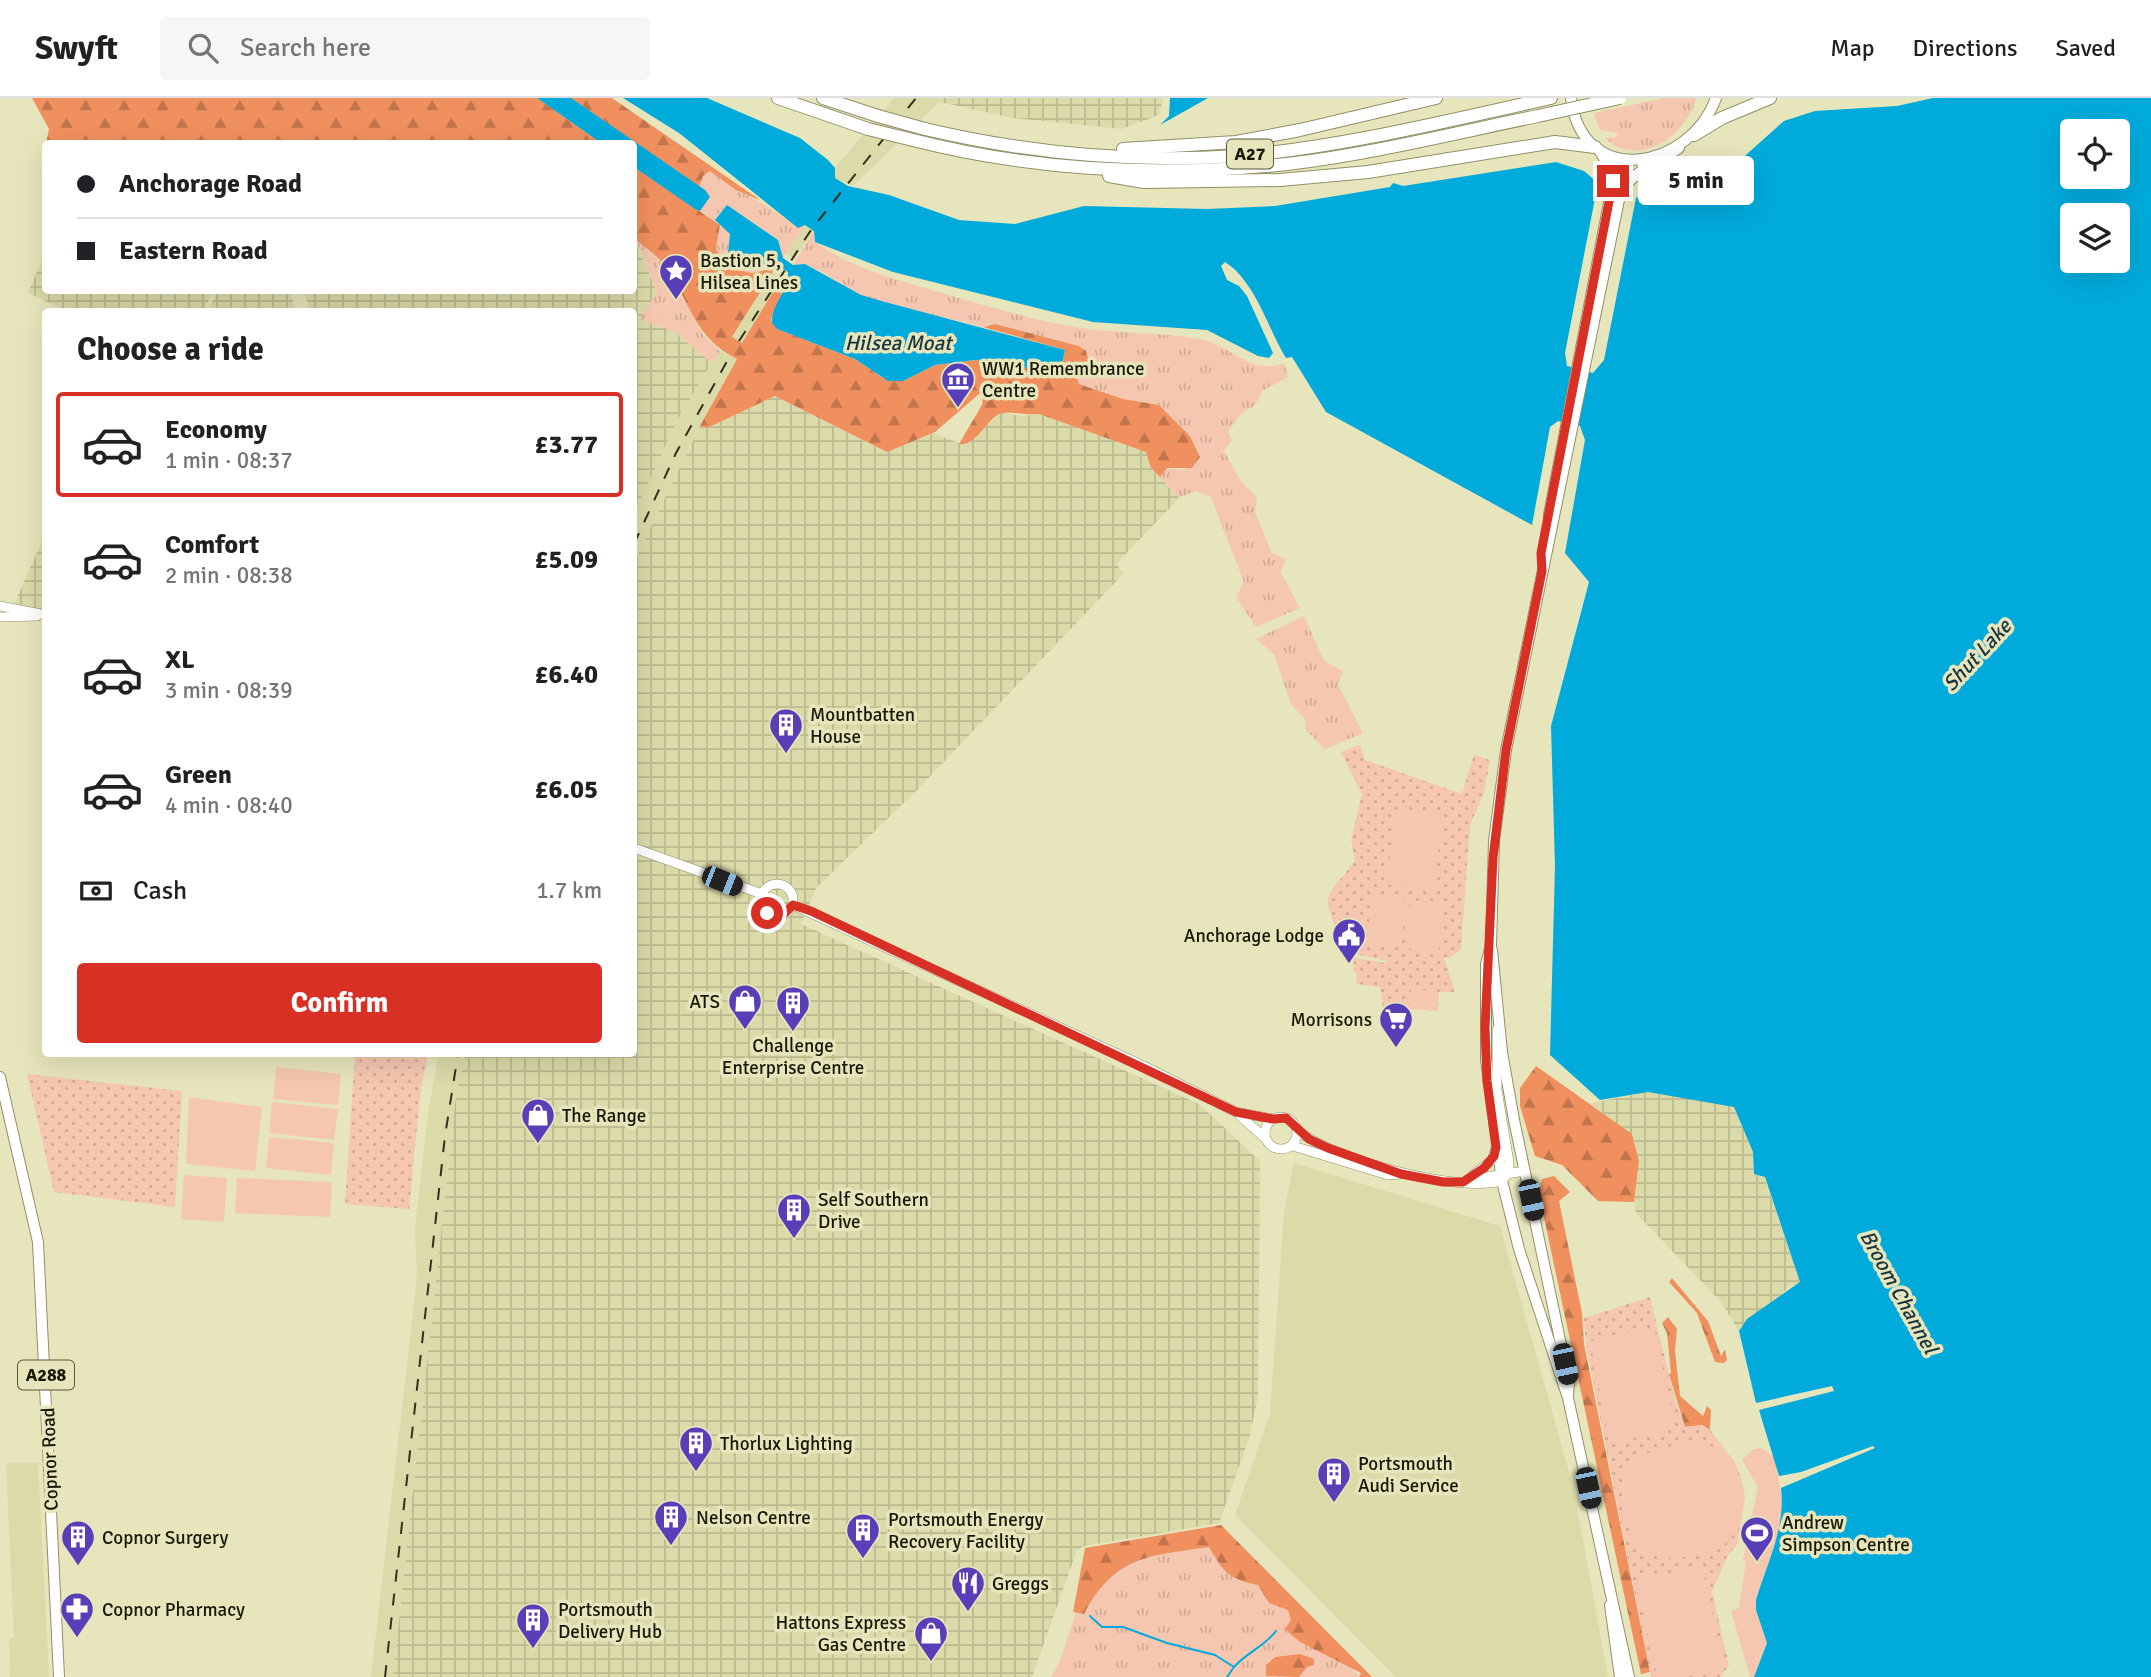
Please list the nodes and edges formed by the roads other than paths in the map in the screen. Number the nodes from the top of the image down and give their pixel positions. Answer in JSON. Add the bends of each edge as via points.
{"nodes":[{"id":1,"x":778,"y":98,"type":"edge"},
{"id":2,"x":823,"y":98,"type":"edge"},
{"id":3,"x":1436,"y":98,"type":"edge"},
{"id":4,"x":1551,"y":98,"type":"edge"},
{"id":5,"x":1571,"y":98,"type":"edge"},
{"id":6,"x":1620,"y":98,"type":"edge"},
{"id":7,"x":1716,"y":98,"type":"edge"},
{"id":8,"x":1770,"y":98,"type":"edge"},
{"id":9,"x":1694,"y":135,"type":"junction"},
{"id":10,"x":1679,"y":148,"type":"junction"},
{"id":11,"x":1597,"y":149,"type":"junction"},
{"id":12,"x":1049,"y":151,"type":"junction"},
{"id":13,"x":1045,"y":166,"type":"junction"},
{"id":14,"x":1590,"y":329,"type":"junction"},
{"id":15,"x":0,"y":606,"type":"edge"},
{"id":16,"x":42,"y":615,"type":"edge"},
{"id":17,"x":42,"y":615,"type":"edge"},
{"id":18,"x":0,"y":616,"type":"edge"},
{"id":19,"x":637,"y":849,"type":"edge"},
{"id":20,"x":762,"y":894,"type":"junction"},
{"id":21,"x":793,"y":905,"type":"junction"},
{"id":22,"x":1491,"y":945,"type":"junction"},
{"id":23,"x":1498,"y":1017,"type":"junction"},
{"id":24,"x":0,"y":1077,"type":"edge"},
{"id":25,"x":1236,"y":1112,"type":"junction"},
{"id":26,"x":1273,"y":1119,"type":"junction"},
{"id":27,"x":1298,"y":1131,"type":"junction"},
{"id":28,"x":1265,"y":1138,"type":"junction"},
{"id":29,"x":1293,"y":1146,"type":"junction"},
{"id":30,"x":1496,"y":1147,"type":"junction"},
{"id":31,"x":1525,"y":1171,"type":"junction"},
{"id":32,"x":1401,"y":1174,"type":"junction"},
{"id":33,"x":1504,"y":1175,"type":"junction"},
{"id":34,"x":1463,"y":1182,"type":"junction"},
{"id":35,"x":1568,"y":1398,"type":"junction"},
{"id":36,"x":1609,"y":1595,"type":"junction"},
{"id":37,"x":59,"y":1677,"type":"edge"},
{"id":38,"x":1620,"y":1677,"type":"edge"},
{"id":39,"x":1629,"y":1677,"type":"edge"}],
"edges":[{"from":1,"to":13,"type":"highway","number":"A27","bridge":true,"via":[[963,153]]},
{"from":2,"to":12,"type":"highway","number":"A27","bridge":true,"via":[[925,129]]},
{"from":3,"to":12,"type":"highway","via":[[1236,142]]},
{"from":4,"to":12,"type":"highway","number":"A27","via":[[1237,156]]},
{"from":5,"to":11,"type":"main road","via":[[1578,126]]},
{"from":6,"to":13,"type":"highway","number":"A27","bridge":true,"via":[[1289,163],[1167,170]]},
{"from":7,"to":9,"type":"main road"},
{"from":8,"to":9,"type":"highway"},
{"from":9,"to":10,"type":"main road"},
{"from":10,"to":11,"type":"main road","via":[[1633,161]]},
{"from":10,"to":14,"type":"main road","via":[[1635,175],[1622,191]]},
{"from":11,"to":13,"type":"highway","via":[[1555,142],[1368,172],[1216,182],[1144,182]]},
{"from":11,"to":14,"type":"main road","via":[[1611,169],[1613,181]]},
{"from":14,"to":22,"type":"main road","via":[[1541,553],[1542,571],[1497,809]]},
{"from":15,"to":16,"type":"street"},
{"from":17,"to":18,"type":"street"},
{"from":19,"to":20,"type":"street"},
{"from":20,"to":21,"type":"street","via":[[768,886],[783,885],[790,891]]},
{"from":20,"to":21,"type":"street","via":[[763,909],[771,915],[782,916]]},
{"from":21,"to":25,"type":"street"},
{"from":22,"to":23,"type":"main road"},
{"from":22,"to":30,"type":"main road","via":[[1486,964],[1485,1049]]},
{"from":23,"to":31,"type":"main road"},
{"from":23,"to":33,"type":"street","via":[[1496,1068]]},
{"from":24,"to":37,"type":"main road","name":"Copnor Road","number":"A288","via":[[40,1262]]},
{"from":25,"to":26,"type":"street"},
{"from":25,"to":28,"type":"street"},
{"from":26,"to":27,"type":"street","via":[[1289,1119]]},
{"from":26,"to":28,"type":"street"},
{"from":27,"to":29,"type":"street"},
{"from":27,"to":32,"type":"street","via":[[1328,1148]]},
{"from":28,"to":29,"type":"street","via":[[1278,1149]]},
{"from":29,"to":32,"type":"street","via":[[1388,1175]]},
{"from":30,"to":33,"type":"main road"},
{"from":30,"to":34,"type":"street","via":[[1487,1165]]},
{"from":31,"to":33,"type":"street"},
{"from":31,"to":35,"type":"main road","via":[[1569,1383]]},
{"from":32,"to":34,"type":"street"},
{"from":33,"to":34,"type":"street","via":[[1489,1185]]},
{"from":33,"to":35,"type":"main road","via":[[1519,1249]]},
{"from":35,"to":36,"type":"main road"},
{"from":36,"to":38,"type":"main road"},
{"from":36,"to":39,"type":"main road","via":[[1618,1617]]}]}
